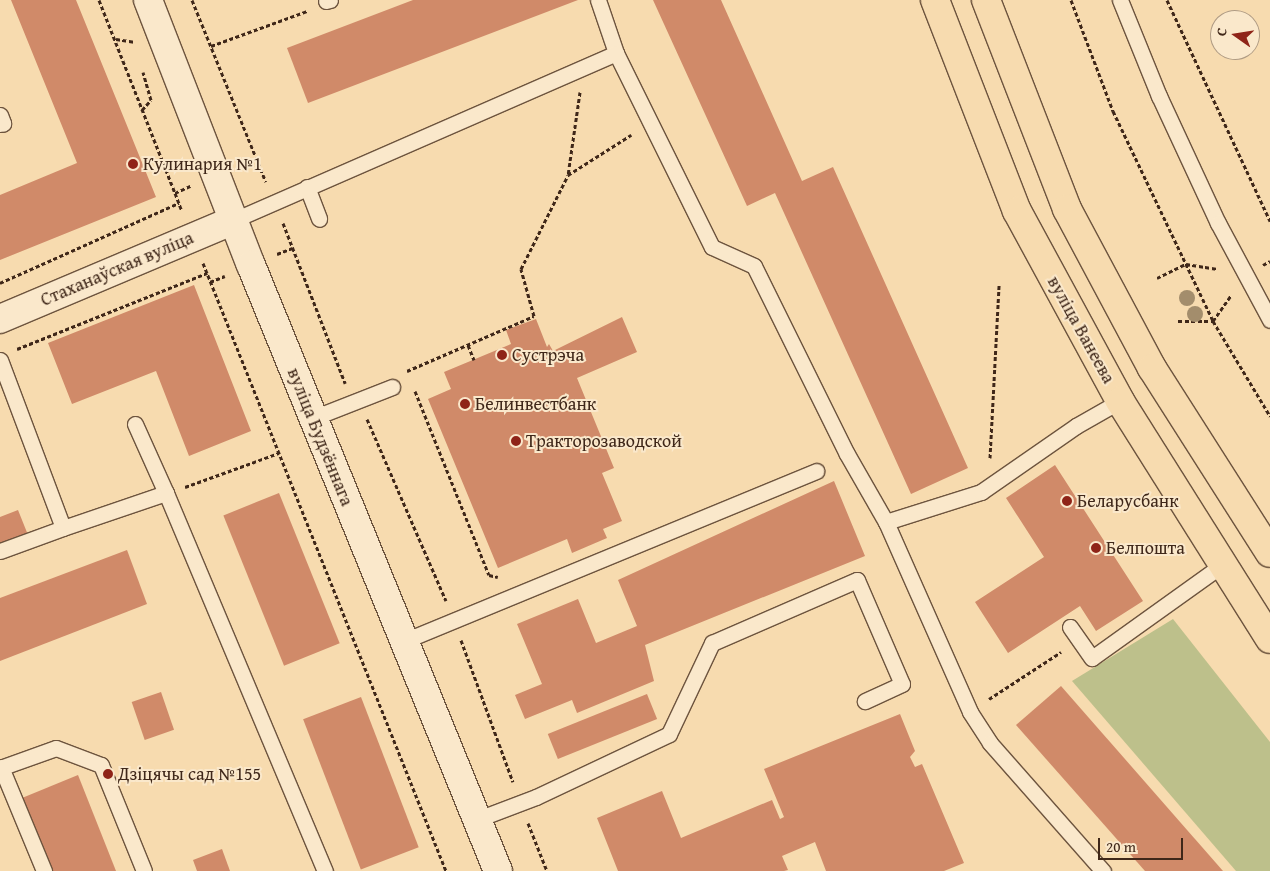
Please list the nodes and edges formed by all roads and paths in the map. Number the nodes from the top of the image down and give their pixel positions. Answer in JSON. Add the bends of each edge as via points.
{"nodes":[{"id":1,"x":99,"y":0,"type":"edge"},
{"id":2,"x":148,"y":0,"type":"edge"},
{"id":3,"x":192,"y":0,"type":"edge"},
{"id":4,"x":598,"y":0,"type":"edge"},
{"id":5,"x":935,"y":0,"type":"edge"},
{"id":6,"x":986,"y":0,"type":"edge"},
{"id":7,"x":1071,"y":0,"type":"edge"},
{"id":8,"x":1120,"y":0,"type":"edge"},
{"id":9,"x":1167,"y":0,"type":"edge"},
{"id":10,"x":309,"y":10,"type":"dead end"},
{"id":11,"x":115,"y":39,"type":"junction"},
{"id":12,"x":211,"y":46,"type":"junction"},
{"id":13,"x":136,"y":49,"type":"dead end"},
{"id":14,"x":616,"y":53,"type":"junction"},
{"id":15,"x":141,"y":64,"type":"dead end"},
{"id":16,"x":584,"y":67,"type":"junction"},
{"id":17,"x":142,"y":110,"type":"junction"},
{"id":18,"x":0,"y":115,"type":"edge"},
{"id":19,"x":651,"y":122,"type":"junction"},
{"id":20,"x":0,"y":124,"type":"edge"},
{"id":21,"x":255,"y":159,"type":"junction"},
{"id":22,"x":217,"y":175,"type":"junction"},
{"id":23,"x":568,"y":175,"type":"junction"},
{"id":24,"x":307,"y":187,"type":"junction"},
{"id":25,"x":175,"y":192,"type":"junction"},
{"id":26,"x":275,"y":200,"type":"junction"},
{"id":27,"x":179,"y":203,"type":"junction"},
{"id":28,"x":319,"y":219,"type":"dead end"},
{"id":29,"x":234,"y":220,"type":"junction"},
{"id":30,"x":1270,"y":221,"type":"edge"},
{"id":31,"x":193,"y":237,"type":"junction"},
{"id":32,"x":1270,"y":261,"type":"edge"},
{"id":33,"x":1186,"y":264,"type":"junction"},
{"id":34,"x":1246,"y":273,"type":"junction"},
{"id":35,"x":207,"y":274,"type":"junction"},
{"id":36,"x":1157,"y":278,"type":"dead end"},
{"id":37,"x":0,"y":283,"type":"edge"},
{"id":38,"x":999,"y":284,"type":"dead end"},
{"id":39,"x":0,"y":319,"type":"edge"},
{"id":40,"x":1270,"y":320,"type":"edge"},
{"id":41,"x":1178,"y":321,"type":"dead end"},
{"id":42,"x":1213,"y":321,"type":"junction"},
{"id":43,"x":468,"y":345,"type":"junction"},
{"id":44,"x":4,"y":357,"type":"edge"},
{"id":45,"x":474,"y":360,"type":"dead end"},
{"id":46,"x":407,"y":372,"type":"junction"},
{"id":47,"x":395,"y":380,"type":"joint"},
{"id":48,"x":358,"y":400,"type":"junction"},
{"id":49,"x":1120,"y":401,"type":"junction"},
{"id":50,"x":1270,"y":416,"type":"edge"},
{"id":51,"x":313,"y":418,"type":"junction"},
{"id":52,"x":135,"y":424,"type":"dead end"},
{"id":53,"x":279,"y":454,"type":"junction"},
{"id":54,"x":816,"y":470,"type":"dead end"},
{"id":55,"x":988,"y":486,"type":"junction"},
{"id":56,"x":166,"y":493,"type":"junction"},
{"id":57,"x":886,"y":522,"type":"junction"},
{"id":58,"x":63,"y":528,"type":"junction"},
{"id":59,"x":0,"y":552,"type":"edge"},
{"id":60,"x":1270,"y":553,"type":"edge"},
{"id":61,"x":1222,"y":565,"type":"junction"},
{"id":62,"x":506,"y":578,"type":"dead end"},
{"id":63,"x":454,"y":622,"type":"junction"},
{"id":64,"x":1070,"y":627,"type":"dead end"},
{"id":65,"x":1270,"y":639,"type":"edge"},
{"id":66,"x":404,"y":641,"type":"junction"},
{"id":67,"x":865,"y":701,"type":"dead end"},
{"id":68,"x":1,"y":768,"type":"edge"},
{"id":69,"x":520,"y":802,"type":"junction"},
{"id":70,"x":478,"y":819,"type":"junction"},
{"id":71,"x":44,"y":871,"type":"edge"},
{"id":72,"x":144,"y":871,"type":"edge"},
{"id":73,"x":325,"y":871,"type":"edge"},
{"id":74,"x":446,"y":871,"type":"edge"},
{"id":75,"x":498,"y":871,"type":"edge"},
{"id":76,"x":548,"y":871,"type":"edge"},
{"id":77,"x":1103,"y":871,"type":"edge"}],
"edges":[{"from":1,"to":11,"type":"path"},
{"from":2,"to":22,"type":"street","name":"вуліца Будзённага"},
{"from":3,"to":12,"type":"path"},
{"from":4,"to":14,"type":"lane"},
{"from":5,"to":49,"type":"main road","name":"вуліца Ванеева","via":[[1017,211]]},
{"from":6,"to":60,"type":"main road","via":[[1067,209],[1152,368]]},
{"from":7,"to":33,"type":"path","via":[[1113,111]]},
{"from":8,"to":34,"type":"lane","via":[[1163,104],[1218,223]]},
{"from":9,"to":30,"type":"path"},
{"from":10,"to":12,"type":"path"},
{"from":11,"to":13,"type":"path","via":[[134,42]]},
{"from":11,"to":17,"type":"path"},
{"from":12,"to":21,"type":"path"},
{"from":14,"to":16,"type":"lane"},
{"from":14,"to":19,"type":"lane"},
{"from":15,"to":17,"type":"path","via":[[152,100]]},
{"from":16,"to":23,"type":"path"},
{"from":16,"to":24,"type":"lane"},
{"from":17,"to":25,"type":"path"},
{"from":18,"to":20,"type":"lane","via":[[3,123]]},
{"from":19,"to":23,"type":"path"},
{"from":19,"to":57,"type":"lane","via":[[712,247],[754,266],[847,454]]},
{"from":21,"to":22,"type":"path"},
{"from":21,"to":26,"type":"path"},
{"from":22,"to":25,"type":"path"},
{"from":22,"to":29,"type":"street","name":"вуліца Будзённага"},
{"from":23,"to":43,"type":"path","via":[[521,269],[534,316]]},
{"from":24,"to":26,"type":"lane"},
{"from":24,"to":28,"type":"lane"},
{"from":25,"to":27,"type":"path"},
{"from":26,"to":29,"type":"lane"},
{"from":26,"to":48,"type":"path","via":[[348,392]]},
{"from":27,"to":31,"type":"path"},
{"from":27,"to":37,"type":"path"},
{"from":29,"to":31,"type":"street","name":"Стаханаўская вуліца"},
{"from":29,"to":51,"type":"street","name":"вуліца Будзённага"},
{"from":31,"to":35,"type":"path"},
{"from":31,"to":39,"type":"street","name":"Стаханаўская вуліца"},
{"from":32,"to":34,"type":"path"},
{"from":33,"to":34,"type":"path"},
{"from":33,"to":36,"type":"path"},
{"from":33,"to":42,"type":"path"},
{"from":34,"to":40,"type":"lane"},
{"from":34,"to":42,"type":"path"},
{"from":35,"to":44,"type":"path"},
{"from":35,"to":53,"type":"path"},
{"from":38,"to":55,"type":"path"},
{"from":41,"to":42,"type":"path"},
{"from":42,"to":50,"type":"path"},
{"from":43,"to":45,"type":"path"},
{"from":43,"to":46,"type":"path"},
{"from":44,"to":58,"type":"lane"},
{"from":46,"to":47,"type":"path"},
{"from":46,"to":62,"type":"path","via":[[489,576]]},
{"from":47,"to":48,"type":"lane"},
{"from":48,"to":51,"type":"lane"},
{"from":48,"to":63,"type":"path"},
{"from":49,"to":55,"type":"lane"},
{"from":49,"to":61,"type":"main road","name":"вуліца Ванеева"},
{"from":51,"to":66,"type":"street","name":"вуліца Будзённага"},
{"from":52,"to":56,"type":"lane"},
{"from":53,"to":56,"type":"path"},
{"from":53,"to":74,"type":"path"},
{"from":54,"to":63,"type":"lane"},
{"from":55,"to":57,"type":"lane","via":[[981,492]]},
{"from":56,"to":58,"type":"lane"},
{"from":56,"to":73,"type":"lane"},
{"from":57,"to":77,"type":"lane","via":[[970,712],[990,743]]},
{"from":58,"to":59,"type":"lane"},
{"from":61,"to":64,"type":"lane","via":[[1092,658]]},
{"from":61,"to":65,"type":"main road","name":"вуліца Ванеева"},
{"from":63,"to":66,"type":"lane"},
{"from":63,"to":69,"type":"path"},
{"from":66,"to":70,"type":"street","name":"вуліца Будзённага"},
{"from":67,"to":69,"type":"lane","via":[[902,684],[857,580],[712,642],[669,734]]},
{"from":68,"to":71,"type":"lane"},
{"from":68,"to":72,"type":"lane","via":[[56,748],[101,765]]},
{"from":69,"to":70,"type":"lane"},
{"from":69,"to":76,"type":"path"},
{"from":70,"to":75,"type":"street","name":"вуліца Будзённага"}]}
